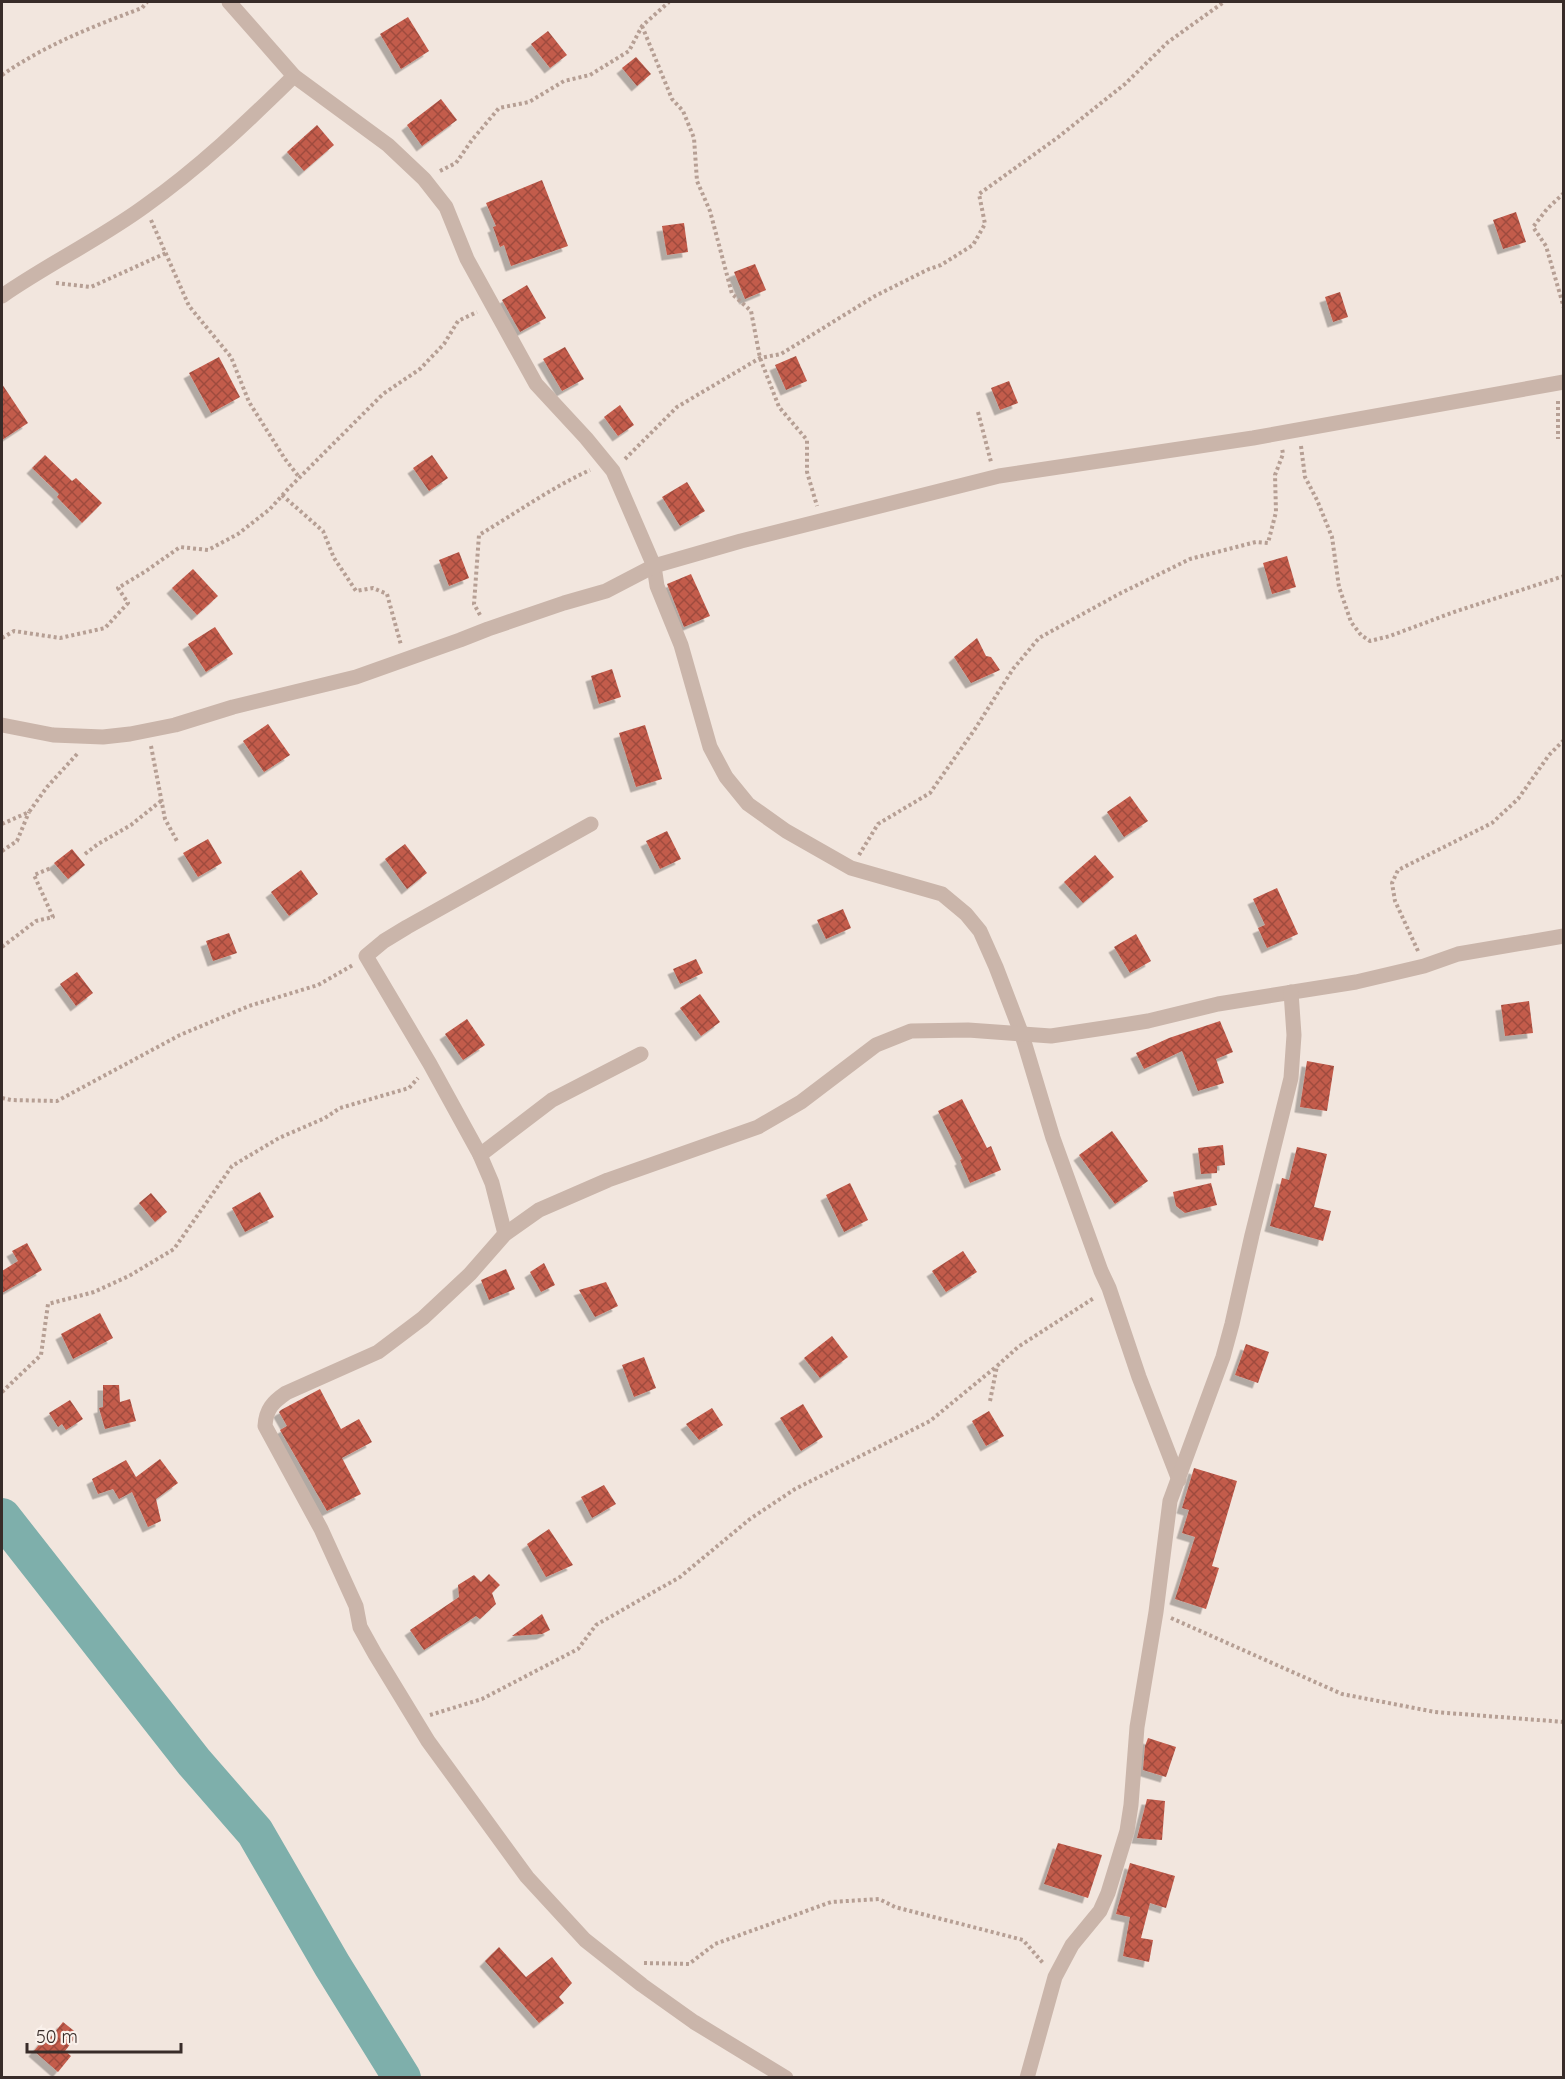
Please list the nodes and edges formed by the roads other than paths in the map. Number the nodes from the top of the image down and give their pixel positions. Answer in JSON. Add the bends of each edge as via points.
{"nodes":[{"id":1,"x":229,"y":2,"type":"edge"},
{"id":2,"x":294,"y":76,"type":"junction"},
{"id":3,"x":2,"y":296,"type":"edge"},
{"id":4,"x":1560,"y":382,"type":"edge"},
{"id":5,"x":654,"y":566,"type":"junction"},
{"id":6,"x":2,"y":725,"type":"edge"},
{"id":7,"x":591,"y":824,"type":"dead end"},
{"id":8,"x":1563,"y":936,"type":"edge"},
{"id":9,"x":1291,"y":992,"type":"junction"},
{"id":10,"x":1022,"y":1035,"type":"junction"},
{"id":11,"x":641,"y":1054,"type":"dead end"},
{"id":12,"x":480,"y":1155,"type":"junction"},
{"id":13,"x":505,"y":1234,"type":"junction"},
{"id":14,"x":1179,"y":1480,"type":"junction"},
{"id":15,"x":786,"y":2078,"type":"edge"},
{"id":16,"x":1027,"y":2078,"type":"edge"}],
"edges":[{"from":1,"to":2,"type":"street"},
{"from":2,"to":3,"type":"street","via":[[195,169],[115,226]]},
{"from":2,"to":5,"type":"street","via":[[388,145],[424,179],[446,207],[466,259],[536,384],[613,471]]},
{"from":4,"to":5,"type":"street","via":[[1280,433],[995,477]]},
{"from":5,"to":6,"type":"street","via":[[606,591],[356,677],[175,725],[103,737],[53,735]]},
{"from":5,"to":10,"type":"street","via":[[657,586],[681,645],[710,747],[726,777],[748,804],[786,831],[851,868],[942,894],[966,914],[980,931]]},
{"from":7,"to":12,"type":"street","via":[[407,927],[366,957]]},
{"from":8,"to":9,"type":"street","via":[[1458,954],[1356,982]]},
{"from":9,"to":10,"type":"street","via":[[1104,1029],[1051,1036]]},
{"from":9,"to":14,"type":"street","via":[[1291,1078],[1223,1357]]},
{"from":10,"to":13,"type":"street","via":[[968,1030],[911,1032],[885,1041],[801,1102],[758,1127],[608,1180],[539,1210]]},
{"from":10,"to":14,"type":"street","via":[[1053,1138]]},
{"from":11,"to":12,"type":"street","via":[[552,1100]]},
{"from":12,"to":13,"type":"street"},
{"from":13,"to":15,"type":"street","via":[[470,1274],[387,1345],[273,1402],[266,1414],[266,1426],[321,1528],[356,1605],[360,1627],[375,1654],[452,1776],[527,1877],[585,1940],[642,1985]]},
{"from":14,"to":16,"type":"street","via":[[1170,1501],[1137,1727],[1127,1831],[1100,1911],[1072,1945],[1055,1977]]}]}
